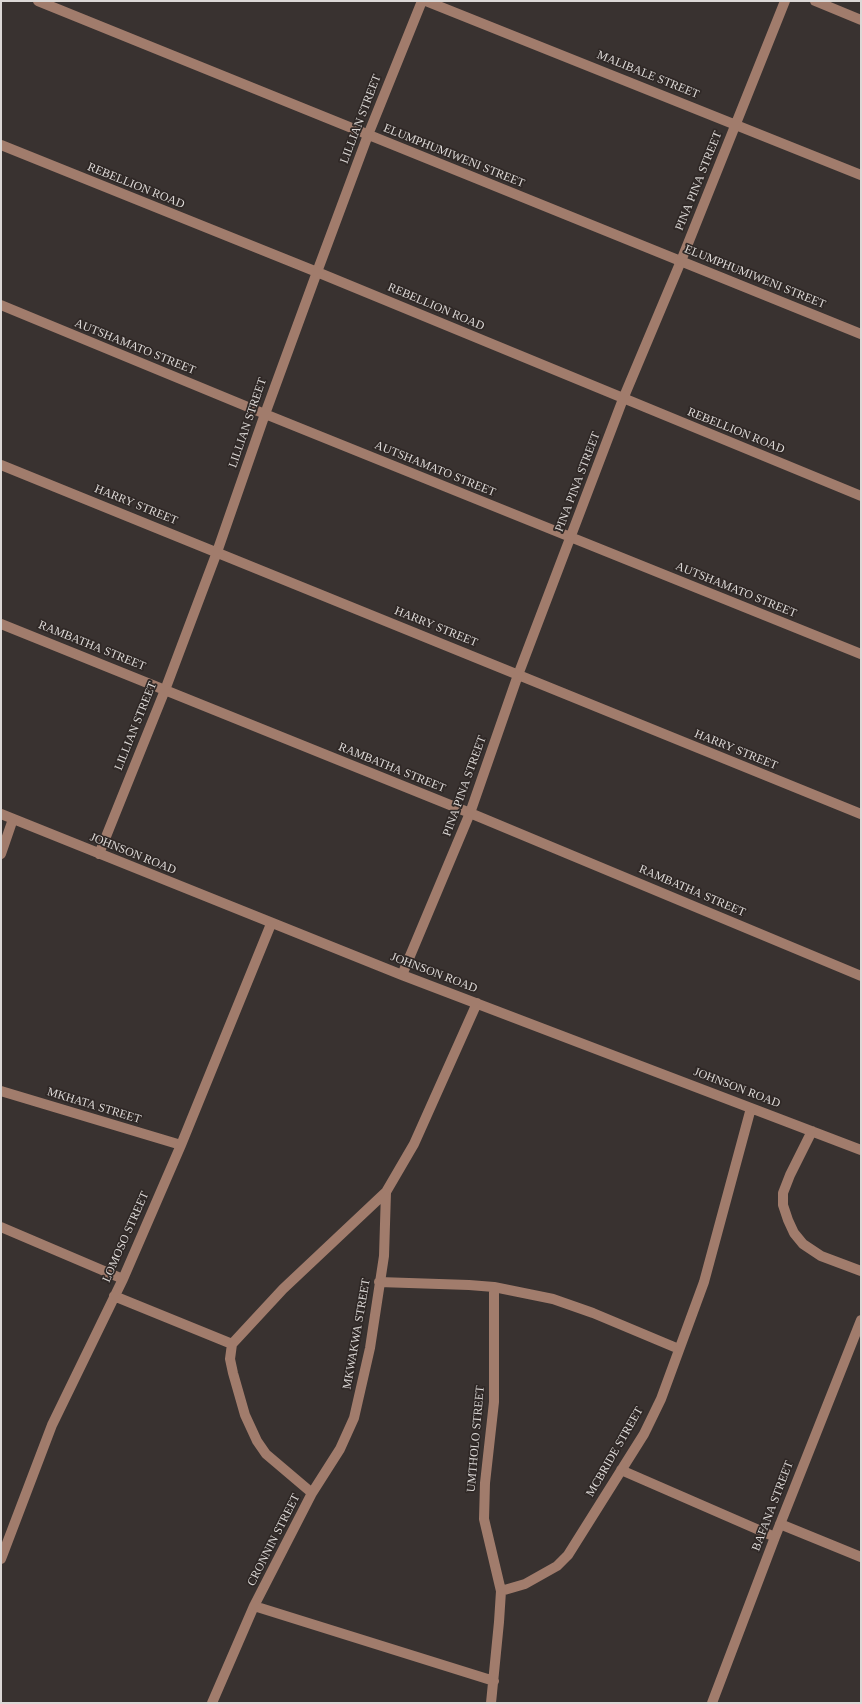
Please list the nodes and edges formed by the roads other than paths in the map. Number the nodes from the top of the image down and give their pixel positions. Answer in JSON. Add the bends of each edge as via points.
{"nodes":[{"id":1,"x":38,"y":1,"type":"edge"},
{"id":2,"x":422,"y":1,"type":"edge"},
{"id":3,"x":426,"y":1,"type":"edge"},
{"id":4,"x":785,"y":1,"type":"edge"},
{"id":5,"x":815,"y":1,"type":"edge"},
{"id":6,"x":861,"y":20,"type":"edge"},
{"id":7,"x":736,"y":124,"type":"junction"},
{"id":8,"x":368,"y":135,"type":"junction"},
{"id":9,"x":1,"y":146,"type":"edge"},
{"id":10,"x":861,"y":175,"type":"edge"},
{"id":11,"x":681,"y":261,"type":"junction"},
{"id":12,"x":317,"y":272,"type":"junction"},
{"id":13,"x":1,"y":305,"type":"edge"},
{"id":14,"x":861,"y":334,"type":"edge"},
{"id":15,"x":623,"y":399,"type":"junction"},
{"id":16,"x":265,"y":414,"type":"junction"},
{"id":17,"x":1,"y":465,"type":"edge"},
{"id":18,"x":861,"y":496,"type":"edge"},
{"id":19,"x":570,"y":538,"type":"junction"},
{"id":20,"x":217,"y":552,"type":"junction"},
{"id":21,"x":1,"y":624,"type":"edge"},
{"id":22,"x":861,"y":654,"type":"edge"},
{"id":23,"x":518,"y":675,"type":"junction"},
{"id":24,"x":165,"y":690,"type":"junction"},
{"id":25,"x":470,"y":813,"type":"junction"},
{"id":26,"x":1,"y":814,"type":"edge"},
{"id":27,"x":861,"y":814,"type":"edge"},
{"id":28,"x":13,"y":818,"type":"junction"},
{"id":29,"x":1,"y":854,"type":"edge"},
{"id":30,"x":99,"y":854,"type":"junction"},
{"id":31,"x":271,"y":924,"type":"junction"},
{"id":32,"x":402,"y":975,"type":"junction"},
{"id":33,"x":861,"y":976,"type":"edge"},
{"id":34,"x":477,"y":1003,"type":"junction"},
{"id":35,"x":1,"y":1091,"type":"edge"},
{"id":36,"x":751,"y":1108,"type":"junction"},
{"id":37,"x":812,"y":1131,"type":"junction"},
{"id":38,"x":180,"y":1145,"type":"junction"},
{"id":39,"x":861,"y":1150,"type":"edge"},
{"id":40,"x":386,"y":1192,"type":"junction"},
{"id":41,"x":1,"y":1227,"type":"edge"},
{"id":42,"x":861,"y":1272,"type":"edge"},
{"id":43,"x":122,"y":1279,"type":"junction"},
{"id":44,"x":379,"y":1282,"type":"junction"},
{"id":45,"x":494,"y":1287,"type":"junction"},
{"id":46,"x":114,"y":1296,"type":"junction"},
{"id":47,"x":861,"y":1320,"type":"edge"},
{"id":48,"x":232,"y":1344,"type":"junction"},
{"id":49,"x":679,"y":1349,"type":"junction"},
{"id":50,"x":621,"y":1470,"type":"junction"},
{"id":51,"x":312,"y":1493,"type":"junction"},
{"id":52,"x":780,"y":1524,"type":"junction"},
{"id":53,"x":775,"y":1537,"type":"junction"},
{"id":54,"x":861,"y":1557,"type":"edge"},
{"id":55,"x":1,"y":1559,"type":"edge"},
{"id":56,"x":501,"y":1591,"type":"junction"},
{"id":57,"x":254,"y":1606,"type":"junction"},
{"id":58,"x":494,"y":1682,"type":"junction"},
{"id":59,"x":212,"y":1703,"type":"edge"},
{"id":60,"x":491,"y":1703,"type":"edge"},
{"id":61,"x":712,"y":1703,"type":"edge"}],
"edges":[{"from":1,"to":8,"type":"street","name":"ELUMPHUMIWENI STREET"},
{"from":2,"to":8,"type":"street","name":"LILLIAN STREET"},
{"from":3,"to":7,"type":"street","name":"MALIBALE STREET"},
{"from":4,"to":7,"type":"street","name":"PINA PINA STREET"},
{"from":5,"to":6,"type":"street"},
{"from":7,"to":10,"type":"street","name":"MALIBALE STREET"},
{"from":7,"to":11,"type":"street","name":"PINA PINA STREET"},
{"from":8,"to":11,"type":"street","name":"ELUMPHUMIWENI STREET"},
{"from":8,"to":12,"type":"street","name":"LILLIAN STREET"},
{"from":9,"to":12,"type":"street","name":"REBELLION ROAD"},
{"from":11,"to":14,"type":"street","name":"ELUMPHUMIWENI STREET"},
{"from":11,"to":15,"type":"street","name":"PINA PINA STREET"},
{"from":12,"to":15,"type":"street","name":"REBELLION ROAD"},
{"from":12,"to":16,"type":"street","name":"LILLIAN STREET"},
{"from":13,"to":16,"type":"street","name":"AUTSHAMATO STREET"},
{"from":15,"to":18,"type":"street","name":"REBELLION ROAD"},
{"from":15,"to":19,"type":"street","name":"PINA PINA STREET"},
{"from":16,"to":19,"type":"street","name":"AUTSHAMATO STREET"},
{"from":16,"to":20,"type":"street","name":"LILLIAN STREET"},
{"from":17,"to":20,"type":"street","name":"HARRY STREET"},
{"from":19,"to":22,"type":"street","name":"AUTSHAMATO STREET"},
{"from":19,"to":23,"type":"street","name":"PINA PINA STREET"},
{"from":20,"to":23,"type":"street","name":"HARRY STREET"},
{"from":20,"to":24,"type":"street","name":"LILLIAN STREET"},
{"from":21,"to":24,"type":"street","name":"RAMBATHA STREET"},
{"from":23,"to":25,"type":"street","name":"PINA PINA STREET"},
{"from":23,"to":27,"type":"street","name":"HARRY STREET"},
{"from":24,"to":25,"type":"street","name":"RAMBATHA STREET"},
{"from":24,"to":30,"type":"street","name":"LILLIAN STREET"},
{"from":25,"to":32,"type":"street","name":"PINA PINA STREET"},
{"from":25,"to":33,"type":"street","name":"RAMBATHA STREET"},
{"from":26,"to":28,"type":"street","name":"JOHNSON ROAD"},
{"from":28,"to":29,"type":"street"},
{"from":28,"to":30,"type":"street","name":"JOHNSON ROAD"},
{"from":30,"to":31,"type":"street","name":"JOHNSON ROAD"},
{"from":31,"to":32,"type":"street","name":"JOHNSON ROAD"},
{"from":31,"to":38,"type":"street","name":"LOMOSO STREET"},
{"from":32,"to":34,"type":"street","name":"JOHNSON ROAD"},
{"from":34,"to":36,"type":"street","name":"JOHNSON ROAD"},
{"from":34,"to":40,"type":"street","name":"MKWAKWA STREET","via":[[414,1144]]},
{"from":35,"to":38,"type":"street","name":"MKHATA STREET"},
{"from":36,"to":37,"type":"street","name":"JOHNSON ROAD"},
{"from":36,"to":49,"type":"street","name":"MCBRIDE STREET","via":[[704,1282]]},
{"from":37,"to":39,"type":"street","name":"JOHNSON ROAD"},
{"from":37,"to":42,"type":"street","via":[[783,1193],[783,1205],[788,1220],[803,1244],[821,1256]]},
{"from":38,"to":43,"type":"street","name":"LOMOSO STREET"},
{"from":40,"to":44,"type":"street","name":"MKWAKWA STREET","via":[[384,1256]]},
{"from":40,"to":48,"type":"street","name":"MKWAKWA STREET","via":[[283,1289]]},
{"from":41,"to":43,"type":"street"},
{"from":43,"to":46,"type":"street","name":"LOMOSO STREET"},
{"from":44,"to":45,"type":"street"},
{"from":44,"to":51,"type":"street","name":"MKWAKWA STREET","via":[[370,1348],[354,1418],[340,1449]]},
{"from":45,"to":49,"type":"street","via":[[553,1299],[587,1310]]},
{"from":45,"to":56,"type":"street","name":"UMTHOLO STREET","via":[[494,1402],[485,1483],[484,1519]]},
{"from":46,"to":48,"type":"street"},
{"from":46,"to":55,"type":"street","name":"LOMOSO STREET","via":[[52,1425]]},
{"from":47,"to":52,"type":"street","name":"BAFANA STREET"},
{"from":48,"to":51,"type":"street","name":"CRONNIN STREET","via":[[230,1359],[233,1372],[245,1415],[257,1441],[266,1454]]},
{"from":49,"to":50,"type":"street","name":"MCBRIDE STREET","via":[[644,1434]]},
{"from":50,"to":53,"type":"street"},
{"from":50,"to":56,"type":"street","name":"MCBRIDE STREET","via":[[571,1549],[557,1566],[525,1584]]},
{"from":51,"to":57,"type":"street","name":"CRONNIN STREET"},
{"from":52,"to":53,"type":"street","name":"BAFANA STREET"},
{"from":52,"to":54,"type":"street"},
{"from":53,"to":61,"type":"street","name":"BAFANA STREET"},
{"from":56,"to":58,"type":"street"},
{"from":57,"to":58,"type":"street"},
{"from":57,"to":59,"type":"street","name":"CRONNIN STREET"},
{"from":58,"to":60,"type":"street"}]}
